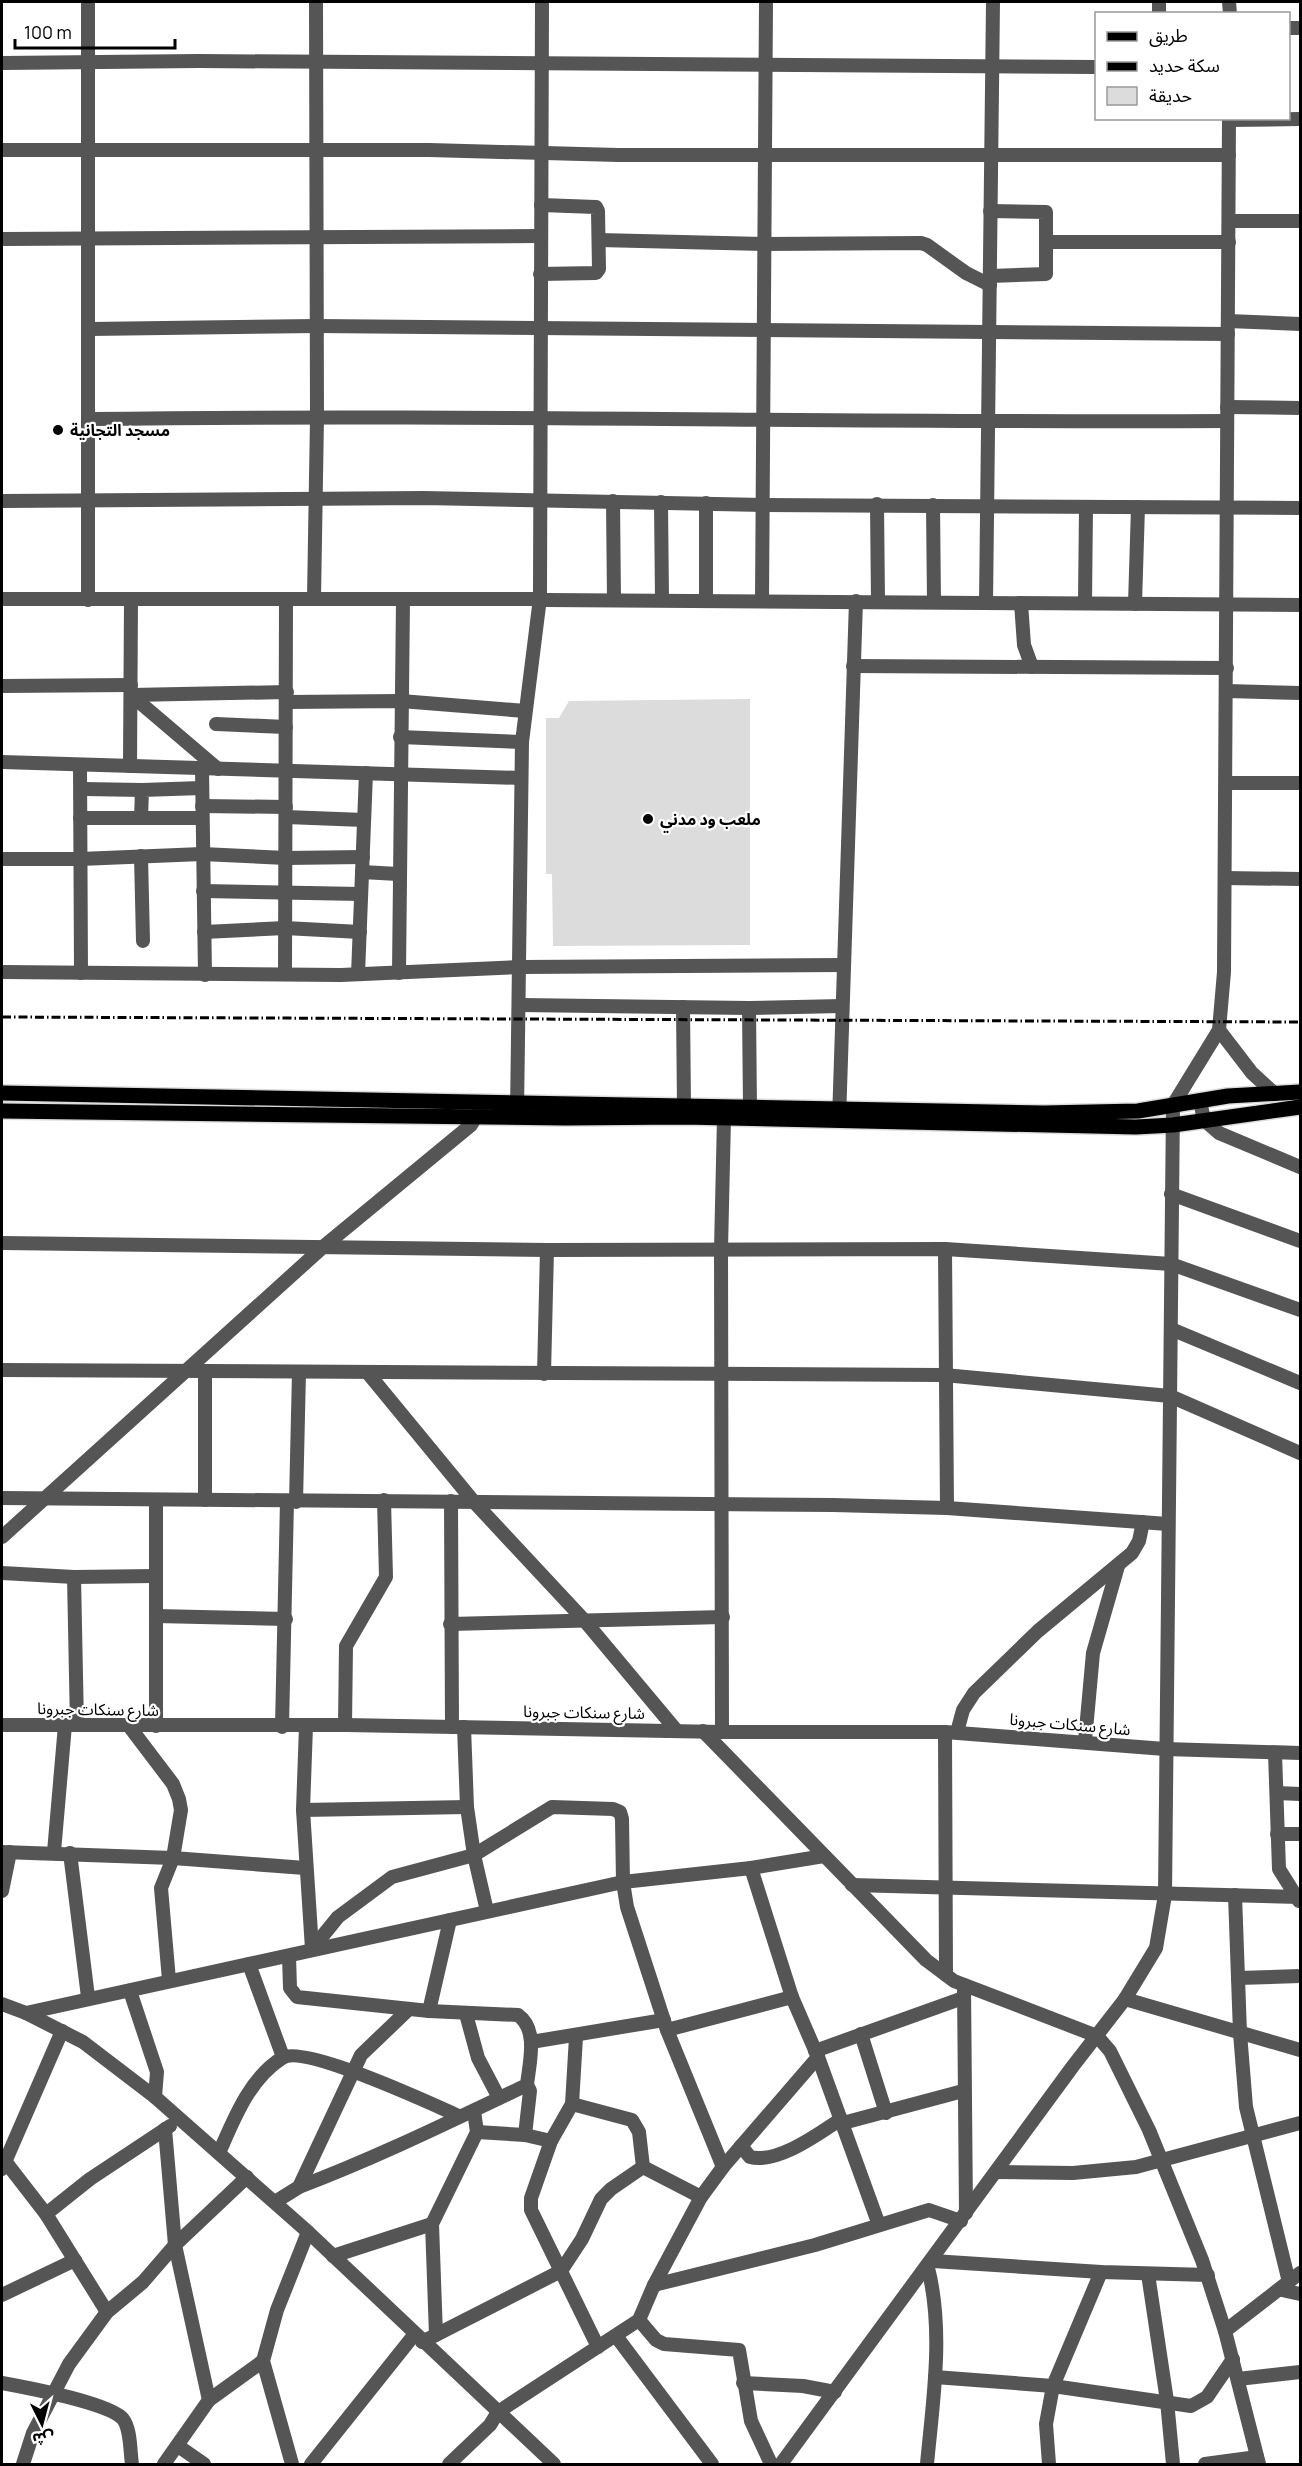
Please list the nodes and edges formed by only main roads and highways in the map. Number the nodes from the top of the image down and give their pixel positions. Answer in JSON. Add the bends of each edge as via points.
{"nodes":[{"id":1,"x":1300,"y":1092,"type":"edge"},
{"id":2,"x":2,"y":1093,"type":"edge"},
{"id":3,"x":1300,"y":1107,"type":"edge"},
{"id":4,"x":480,"y":1108,"type":"junction"},
{"id":5,"x":517,"y":1109,"type":"junction"},
{"id":6,"x":2,"y":1112,"type":"edge"},
{"id":7,"x":839,"y":1115,"type":"junction"}],
"edges":[{"from":1,"to":7,"type":"main road","via":[[1138,1111]]},
{"from":2,"to":4,"type":"main road"},
{"from":3,"to":7,"type":"main road","via":[[1136,1127]]},
{"from":4,"to":5,"type":"main road"},
{"from":4,"to":6,"type":"main road","via":[[190,1115]]},
{"from":5,"to":7,"type":"main road","via":[[724,1118]]},
{"from":5,"to":7,"type":"main road","via":[[750,1108]]}]}
